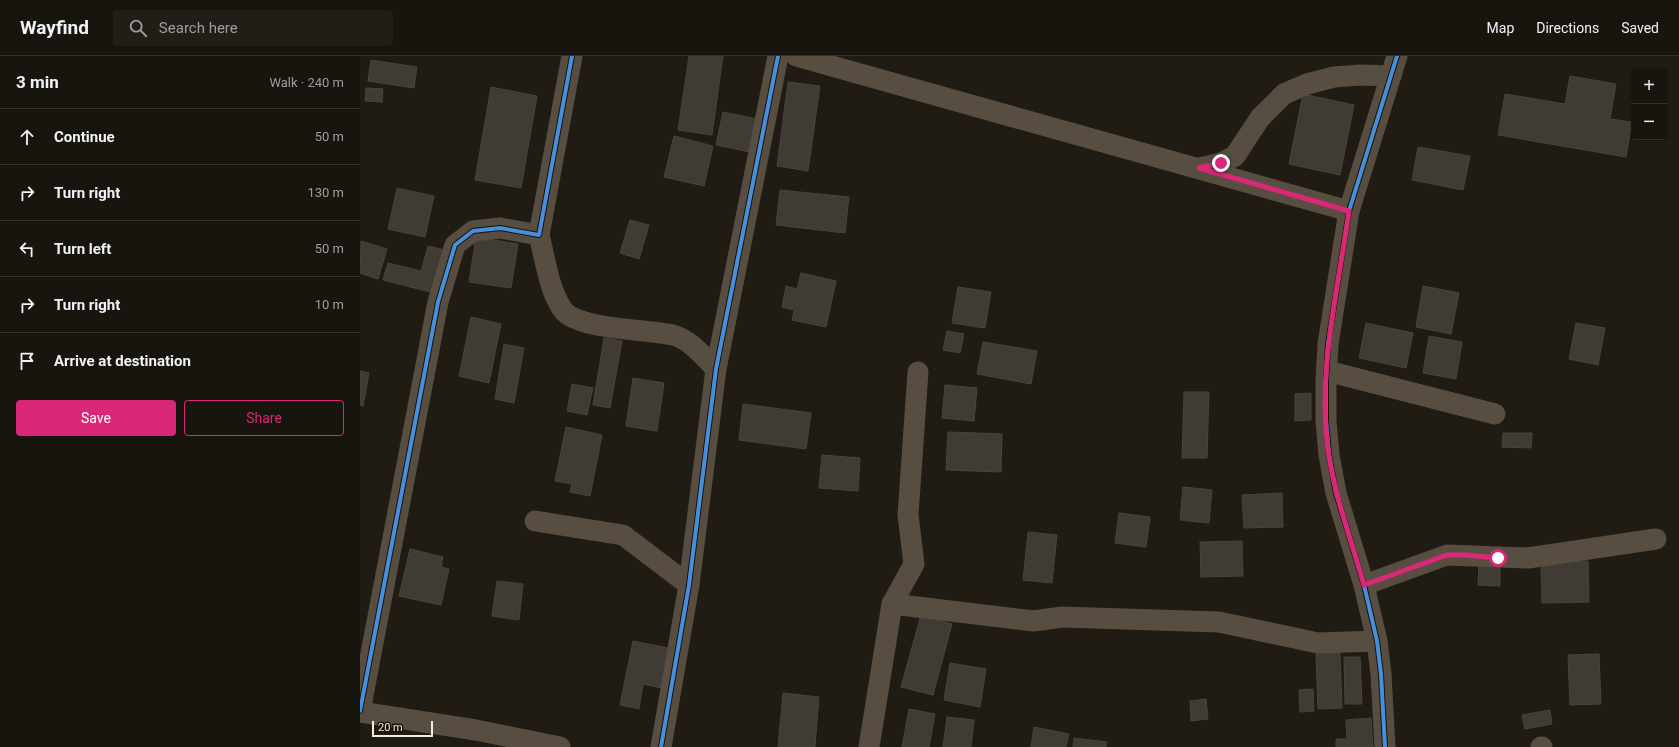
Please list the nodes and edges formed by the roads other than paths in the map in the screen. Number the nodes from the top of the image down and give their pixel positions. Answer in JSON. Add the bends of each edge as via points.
{"nodes":[{"id":1,"x":572,"y":56,"type":"edge"},
{"id":2,"x":778,"y":56,"type":"edge"},
{"id":3,"x":796,"y":56,"type":"edge"},
{"id":4,"x":1397,"y":56,"type":"edge"},
{"id":5,"x":1392,"y":76,"type":"junction"},
{"id":6,"x":1199,"y":168,"type":"junction"},
{"id":7,"x":1349,"y":211,"type":"junction"},
{"id":8,"x":539,"y":235,"type":"junction"},
{"id":9,"x":716,"y":369,"type":"junction"},
{"id":10,"x":1327,"y":371,"type":"junction"},
{"id":11,"x":918,"y":372,"type":"dead end"},
{"id":12,"x":1494,"y":414,"type":"dead end"},
{"id":13,"x":535,"y":521,"type":"dead end"},
{"id":14,"x":1656,"y":539,"type":"dead end"},
{"id":15,"x":689,"y":585,"type":"junction"},
{"id":16,"x":1364,"y":585,"type":"junction"},
{"id":17,"x":892,"y":604,"type":"junction"},
{"id":18,"x":1378,"y":641,"type":"junction"},
{"id":19,"x":360,"y":711,"type":"edge"},
{"id":20,"x":556,"y":747,"type":"edge"},
{"id":21,"x":661,"y":747,"type":"edge"},
{"id":22,"x":869,"y":747,"type":"edge"},
{"id":23,"x":1385,"y":747,"type":"edge"}],
"edges":[{"from":1,"to":8,"type":"street"},
{"from":2,"to":9,"type":"street"},
{"from":3,"to":6,"type":"street"},
{"from":4,"to":5,"type":"street"},
{"from":5,"to":6,"type":"street","via":[[1334,77],[1307,84],[1284,94],[1260,118],[1235,156],[1221,163]]},
{"from":5,"to":7,"type":"street"},
{"from":6,"to":7,"type":"street"},
{"from":7,"to":10,"type":"street","via":[[1328,344]]},
{"from":8,"to":9,"type":"street","via":[[551,286],[564,311],[584,323],[674,336],[692,345]]},
{"from":8,"to":19,"type":"street","via":[[500,228],[473,231],[455,245],[438,302]]},
{"from":9,"to":15,"type":"street"},
{"from":10,"to":12,"type":"street"},
{"from":10,"to":16,"type":"street","via":[[1328,455],[1336,493]]},
{"from":11,"to":17,"type":"street","via":[[908,514],[914,564]]},
{"from":13,"to":15,"type":"street","via":[[623,535]]},
{"from":14,"to":16,"type":"street","via":[[1528,558],[1447,555]]},
{"from":15,"to":21,"type":"street"},
{"from":16,"to":18,"type":"street"},
{"from":17,"to":18,"type":"street","via":[[1034,621],[1062,617],[1220,622],[1318,642]]},
{"from":17,"to":22,"type":"street"},
{"from":18,"to":23,"type":"street"},
{"from":19,"to":20,"type":"street","via":[[476,730]]}]}
